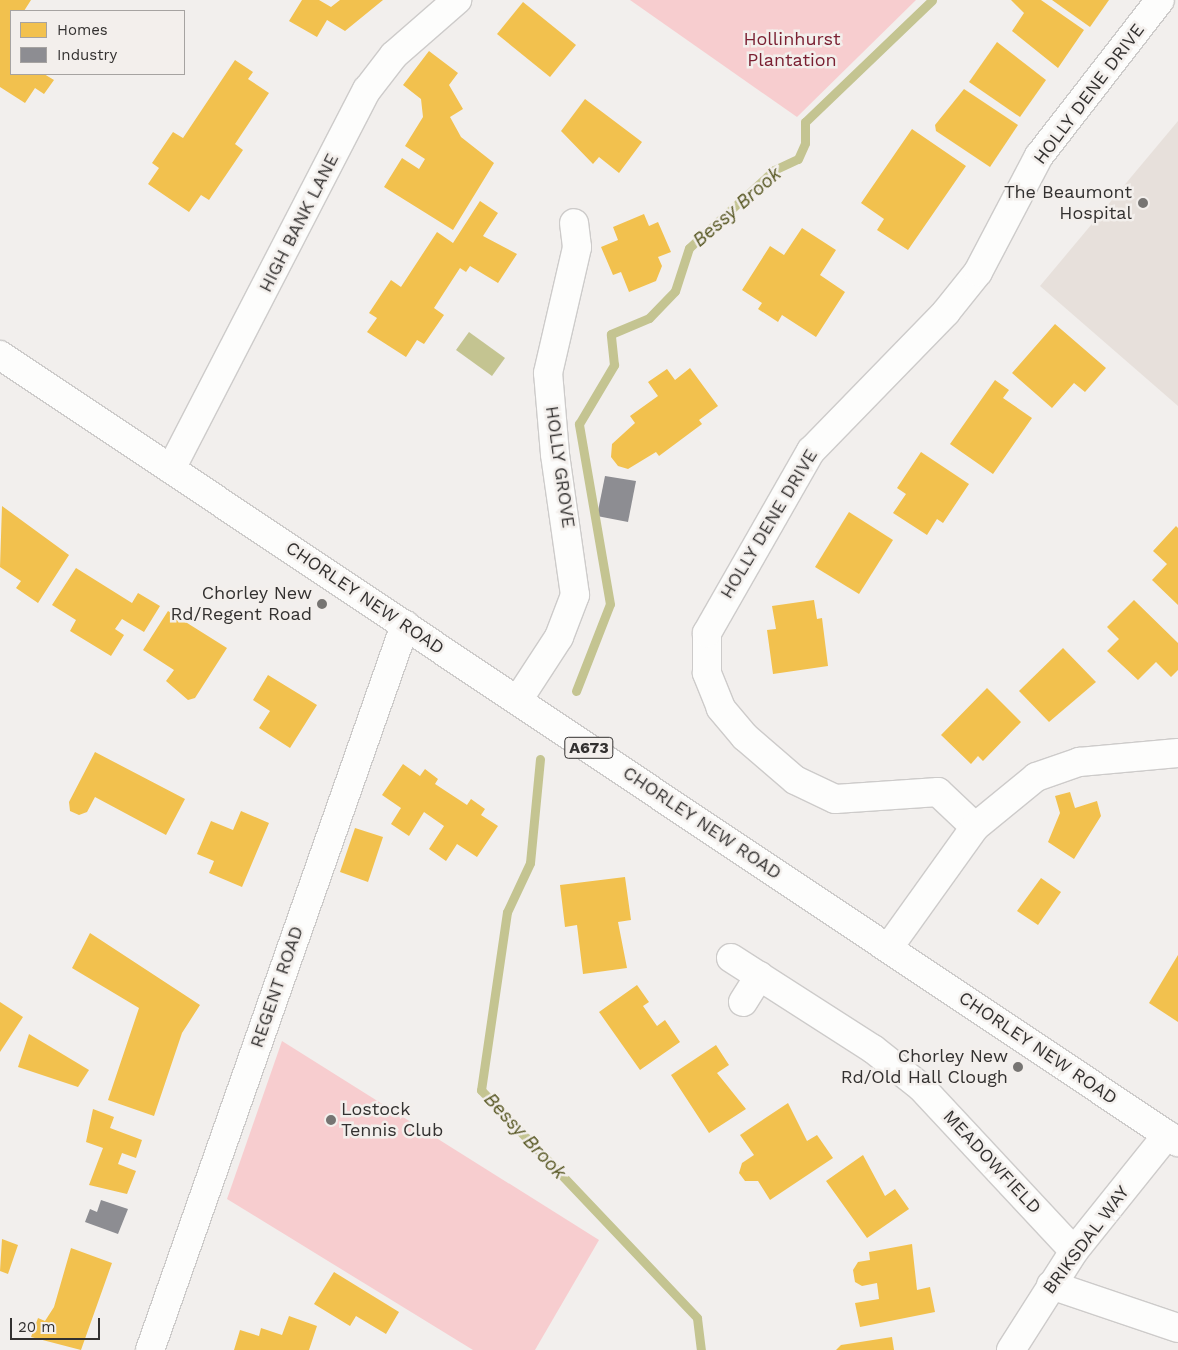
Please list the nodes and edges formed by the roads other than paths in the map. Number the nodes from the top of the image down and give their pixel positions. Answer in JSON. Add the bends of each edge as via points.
{"nodes":[{"id":1,"x":457,"y":0,"type":"edge"},
{"id":2,"x":1160,"y":0,"type":"edge"},
{"id":3,"x":572,"y":217,"type":"dead end"},
{"id":4,"x":0,"y":355,"type":"edge"},
{"id":5,"x":171,"y":469,"type":"junction"},
{"id":6,"x":404,"y":624,"type":"junction"},
{"id":7,"x":518,"y":700,"type":"junction"},
{"id":8,"x":1178,"y":753,"type":"edge"},
{"id":9,"x":975,"y":826,"type":"junction"},
{"id":10,"x":889,"y":948,"type":"junction"},
{"id":11,"x":731,"y":958,"type":"dead end"},
{"id":12,"x":759,"y":976,"type":"junction"},
{"id":13,"x":743,"y":1002,"type":"dead end"},
{"id":14,"x":1172,"y":1138,"type":"edge"},
{"id":15,"x":1074,"y":1251,"type":"junction"},
{"id":16,"x":1051,"y":1285,"type":"junction"},
{"id":17,"x":1178,"y":1328,"type":"edge"},
{"id":18,"x":150,"y":1350,"type":"edge"},
{"id":19,"x":1011,"y":1350,"type":"edge"}],
"edges":[{"from":1,"to":5,"type":"main road","name":"HIGH BANK LANE","via":[[394,55],[367,90]]},
{"from":2,"to":9,"type":"main road","name":"HOLLY DENE DRIVE","via":[[1039,156],[978,272],[946,312],[811,450],[707,632],[707,673],[721,708],[745,737],[795,780],[835,799],[938,792]]},
{"from":3,"to":7,"type":"main road","name":"HOLLY GROVE","via":[[577,247],[548,373],[555,454],[575,595],[559,637]]},
{"from":4,"to":5,"type":"main road","name":"CHORLEY NEW ROAD","number":"A673"},
{"from":5,"to":6,"type":"main road","name":"CHORLEY NEW ROAD","number":"A673"},
{"from":6,"to":7,"type":"main road","name":"CHORLEY NEW ROAD","number":"A673"},
{"from":6,"to":18,"type":"main road","name":"REGENT ROAD"},
{"from":7,"to":10,"type":"main road","name":"CHORLEY NEW ROAD","number":"A673"},
{"from":8,"to":9,"type":"main road","via":[[1056,766],[1036,777]]},
{"from":9,"to":10,"type":"main road"},
{"from":10,"to":14,"type":"main road","name":"CHORLEY NEW ROAD","number":"A673"},
{"from":11,"to":12,"type":"main road","name":"MEADOWFIELD"},
{"from":12,"to":13,"type":"main road"},
{"from":12,"to":15,"type":"main road","name":"MEADOWFIELD","via":[[873,1049],[922,1087]]},
{"from":14,"to":15,"type":"main road","name":"BRIKSDAL WAY"},
{"from":15,"to":16,"type":"main road","name":"BRIKSDAL WAY"},
{"from":16,"to":17,"type":"main road"},
{"from":16,"to":19,"type":"main road","name":"BRIKSDAL WAY"}]}
